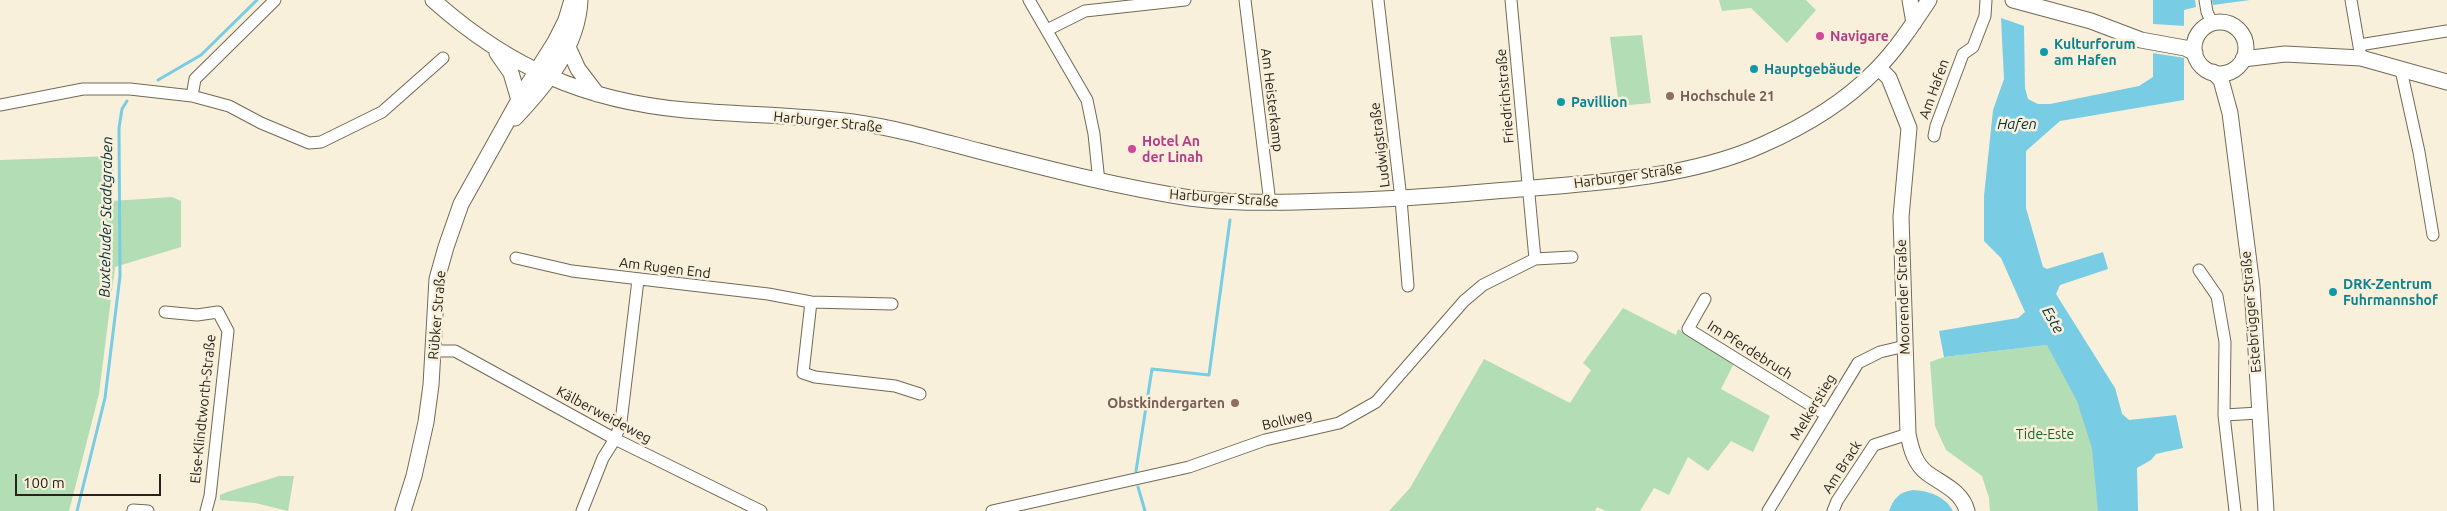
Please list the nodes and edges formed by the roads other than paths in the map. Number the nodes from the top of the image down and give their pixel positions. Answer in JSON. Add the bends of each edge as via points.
{"nodes":[{"id":1,"x":275,"y":0,"type":"edge"},
{"id":2,"x":433,"y":0,"type":"edge"},
{"id":3,"x":572,"y":0,"type":"edge"},
{"id":4,"x":580,"y":0,"type":"edge"},
{"id":5,"x":1029,"y":0,"type":"edge"},
{"id":6,"x":1185,"y":0,"type":"edge"},
{"id":7,"x":1245,"y":0,"type":"edge"},
{"id":8,"x":1378,"y":0,"type":"edge"},
{"id":9,"x":1511,"y":0,"type":"edge"},
{"id":10,"x":1910,"y":0,"type":"edge"},
{"id":11,"x":1929,"y":0,"type":"edge"},
{"id":12,"x":1986,"y":0,"type":"edge"},
{"id":13,"x":2013,"y":0,"type":"edge"},
{"id":14,"x":2351,"y":0,"type":"edge"},
{"id":15,"x":2205,"y":4,"type":"edge"},
{"id":16,"x":1914,"y":23,"type":"junction"},
{"id":17,"x":2212,"y":23,"type":"junction"},
{"id":18,"x":1047,"y":30,"type":"junction"},
{"id":19,"x":2447,"y":32,"type":"edge"},
{"id":20,"x":2246,"y":42,"type":"junction"},
{"id":21,"x":2191,"y":43,"type":"junction"},
{"id":22,"x":568,"y":47,"type":"junction"},
{"id":23,"x":493,"y":48,"type":"junction"},
{"id":24,"x":2360,"y":52,"type":"junction"},
{"id":25,"x":2285,"y":54,"type":"junction"},
{"id":26,"x":443,"y":58,"type":"dead end"},
{"id":27,"x":2244,"y":59,"type":"junction"},
{"id":28,"x":1879,"y":68,"type":"junction"},
{"id":29,"x":2233,"y":70,"type":"junction"},
{"id":30,"x":2402,"y":70,"type":"junction"},
{"id":31,"x":2213,"y":72,"type":"junction"},
{"id":32,"x":543,"y":75,"type":"junction"},
{"id":33,"x":2447,"y":82,"type":"edge"},
{"id":34,"x":597,"y":94,"type":"junction"},
{"id":35,"x":192,"y":96,"type":"junction"},
{"id":36,"x":519,"y":100,"type":"junction"},
{"id":37,"x":0,"y":105,"type":"edge"},
{"id":38,"x":2230,"y":113,"type":"junction"},
{"id":39,"x":504,"y":130,"type":"junction"},
{"id":40,"x":1934,"y":136,"type":"dead end"},
{"id":41,"x":1099,"y":182,"type":"junction"},
{"id":42,"x":1529,"y":189,"type":"junction"},
{"id":43,"x":1401,"y":199,"type":"junction"},
{"id":44,"x":1270,"y":203,"type":"junction"},
{"id":45,"x":2433,"y":235,"type":"dead end"},
{"id":46,"x":1572,"y":257,"type":"dead end"},
{"id":47,"x":516,"y":258,"type":"dead end"},
{"id":48,"x":1536,"y":259,"type":"junction"},
{"id":49,"x":2199,"y":270,"type":"dead end"},
{"id":50,"x":638,"y":280,"type":"junction"},
{"id":51,"x":1408,"y":286,"type":"dead end"},
{"id":52,"x":1705,"y":299,"type":"dead end"},
{"id":53,"x":811,"y":302,"type":"junction"},
{"id":54,"x":892,"y":304,"type":"dead end"},
{"id":55,"x":165,"y":312,"type":"dead end"},
{"id":56,"x":1905,"y":346,"type":"junction"},
{"id":57,"x":432,"y":351,"type":"junction"},
{"id":58,"x":920,"y":394,"type":"dead end"},
{"id":59,"x":2259,"y":413,"type":"junction"},
{"id":60,"x":1826,"y":414,"type":"junction"},
{"id":61,"x":2224,"y":415,"type":"junction"},
{"id":62,"x":1908,"y":434,"type":"junction"},
{"id":63,"x":615,"y":439,"type":"junction"},
{"id":64,"x":133,"y":510,"type":"dead end"},
{"id":65,"x":148,"y":511,"type":"edge"},
{"id":66,"x":206,"y":511,"type":"edge"},
{"id":67,"x":403,"y":511,"type":"edge"},
{"id":68,"x":582,"y":511,"type":"edge"},
{"id":69,"x":761,"y":511,"type":"edge"},
{"id":70,"x":992,"y":511,"type":"edge"},
{"id":71,"x":1768,"y":511,"type":"edge"},
{"id":72,"x":1834,"y":511,"type":"edge"},
{"id":73,"x":1967,"y":511,"type":"edge"},
{"id":74,"x":2235,"y":511,"type":"edge"},
{"id":75,"x":2266,"y":511,"type":"edge"}],
"edges":[{"from":1,"to":35,"type":"street","via":[[196,79]]},
{"from":2,"to":23,"type":"street","name":"Harburger Straße"},
{"from":3,"to":32,"type":"street"},
{"from":4,"to":22,"type":"street"},
{"from":5,"to":18,"type":"street"},
{"from":6,"to":18,"type":"street","via":[[1086,12]]},
{"from":7,"to":44,"type":"street","name":"Am Heisterkamp"},
{"from":8,"to":43,"type":"street","name":"Ludwigstraße"},
{"from":9,"to":42,"type":"street","name":"Friedrichstraße"},
{"from":10,"to":16,"type":"street"},
{"from":11,"to":16,"type":"street","name":"Harburger Straße"},
{"from":12,"to":40,"type":"street","name":"Am Hafen","via":[[1985,16],[1973,47],[1963,54]]},
{"from":13,"to":21,"type":"street","via":[[2128,34]]},
{"from":14,"to":24,"type":"street"},
{"from":15,"to":17,"type":"street"},
{"from":16,"to":28,"type":"street","name":"Harburger Straße"},
{"from":17,"to":20,"type":"street","via":[[2230,24],[2237,28]]},
{"from":17,"to":21,"type":"street"},
{"from":18,"to":41,"type":"street","via":[[1087,100]]},
{"from":19,"to":24,"type":"street"},
{"from":20,"to":25,"type":"street"},
{"from":20,"to":27,"type":"street"},
{"from":21,"to":31,"type":"street","via":[[2201,65]]},
{"from":22,"to":32,"type":"street"},
{"from":22,"to":34,"type":"street","via":[[578,69]]},
{"from":23,"to":32,"type":"street","name":"Harburger Straße"},
{"from":23,"to":36,"type":"street","via":[[511,73]]},
{"from":24,"to":25,"type":"street"},
{"from":24,"to":30,"type":"street"},
{"from":25,"to":27,"type":"street"},
{"from":26,"to":35,"type":"street","via":[[382,112],[322,142],[309,143],[229,106]]},
{"from":27,"to":29,"type":"street"},
{"from":28,"to":42,"type":"street","name":"Harburger Straße","via":[[1841,99],[1796,128],[1758,147],[1660,174]]},
{"from":28,"to":56,"type":"street","name":"Moorender Straße","via":[[1892,84],[1909,128],[1901,218]]},
{"from":29,"to":31,"type":"street","via":[[2220,74]]},
{"from":29,"to":38,"type":"street","name":"Estebrügger Straße","via":[[2234,92]]},
{"from":30,"to":33,"type":"street"},
{"from":30,"to":45,"type":"street"},
{"from":31,"to":38,"type":"street","name":"Estebrügger Straße","via":[[2221,80]]},
{"from":32,"to":34,"type":"street","name":"Harburger Straße"},
{"from":32,"to":36,"type":"street","name":"Rübker Straße"},
{"from":32,"to":39,"type":"street","name":"Rübker Straße","via":[[536,96]]},
{"from":34,"to":41,"type":"street","name":"Harburger Straße","via":[[684,110],[853,122],[911,133]]},
{"from":35,"to":37,"type":"street","via":[[90,88]]},
{"from":36,"to":39,"type":"street","name":"Rübker Straße"},
{"from":38,"to":59,"type":"street","name":"Estebrügger Straße","via":[[2252,286]]},
{"from":39,"to":57,"type":"street","name":"Rübker Straße","via":[[461,204],[446,247],[437,279]]},
{"from":41,"to":44,"type":"street","name":"Harburger Straße","via":[[1194,198]]},
{"from":42,"to":43,"type":"street","name":"Harburger Straße"},
{"from":42,"to":48,"type":"street"},
{"from":43,"to":44,"type":"street","name":"Harburger Straße"},
{"from":43,"to":51,"type":"street","name":"Ludwigstraße"},
{"from":46,"to":48,"type":"street","name":"Bollweg"},
{"from":47,"to":50,"type":"street","name":"Am Rugen End","via":[[572,271]]},
{"from":48,"to":70,"type":"street","name":"Bollweg","via":[[1483,285],[1464,302],[1376,402],[1339,423],[1265,440],[1190,467]]},
{"from":49,"to":61,"type":"street","via":[[2217,296],[2225,342]]},
{"from":50,"to":53,"type":"street","name":"Am Rugen End","via":[[768,294]]},
{"from":50,"to":63,"type":"street","via":[[621,422]]},
{"from":52,"to":60,"type":"street","name":"Im Pferdebruch","via":[[1688,328]]},
{"from":53,"to":54,"type":"street","name":"Am Rugen End"},
{"from":53,"to":58,"type":"street","via":[[803,373],[895,386]]},
{"from":55,"to":66,"type":"street","name":"Else-Klindtworth-Straße","via":[[198,315],[218,312],[228,332]]},
{"from":56,"to":60,"type":"street","name":"Melkerstieg","via":[[1880,352],[1858,363]]},
{"from":56,"to":62,"type":"street","name":"Moorender Straße"},
{"from":57,"to":63,"type":"street","name":"Kälberweideweg","via":[[456,352]]},
{"from":57,"to":67,"type":"street","name":"Rübker Straße","via":[[426,422]]},
{"from":59,"to":61,"type":"street"},
{"from":59,"to":75,"type":"street","name":"Estebrügger Straße"},
{"from":60,"to":71,"type":"street","name":"Melkerstieg"},
{"from":61,"to":74,"type":"street"},
{"from":62,"to":72,"type":"street","name":"Am Brack","via":[[1874,445],[1836,500]]},
{"from":62,"to":73,"type":"street","name":"Moorender Straße","via":[[1920,466],[1962,498]]},
{"from":63,"to":68,"type":"street","via":[[603,458]]},
{"from":63,"to":69,"type":"street","name":"Kälberweideweg"},
{"from":64,"to":65,"type":"street"}]}
